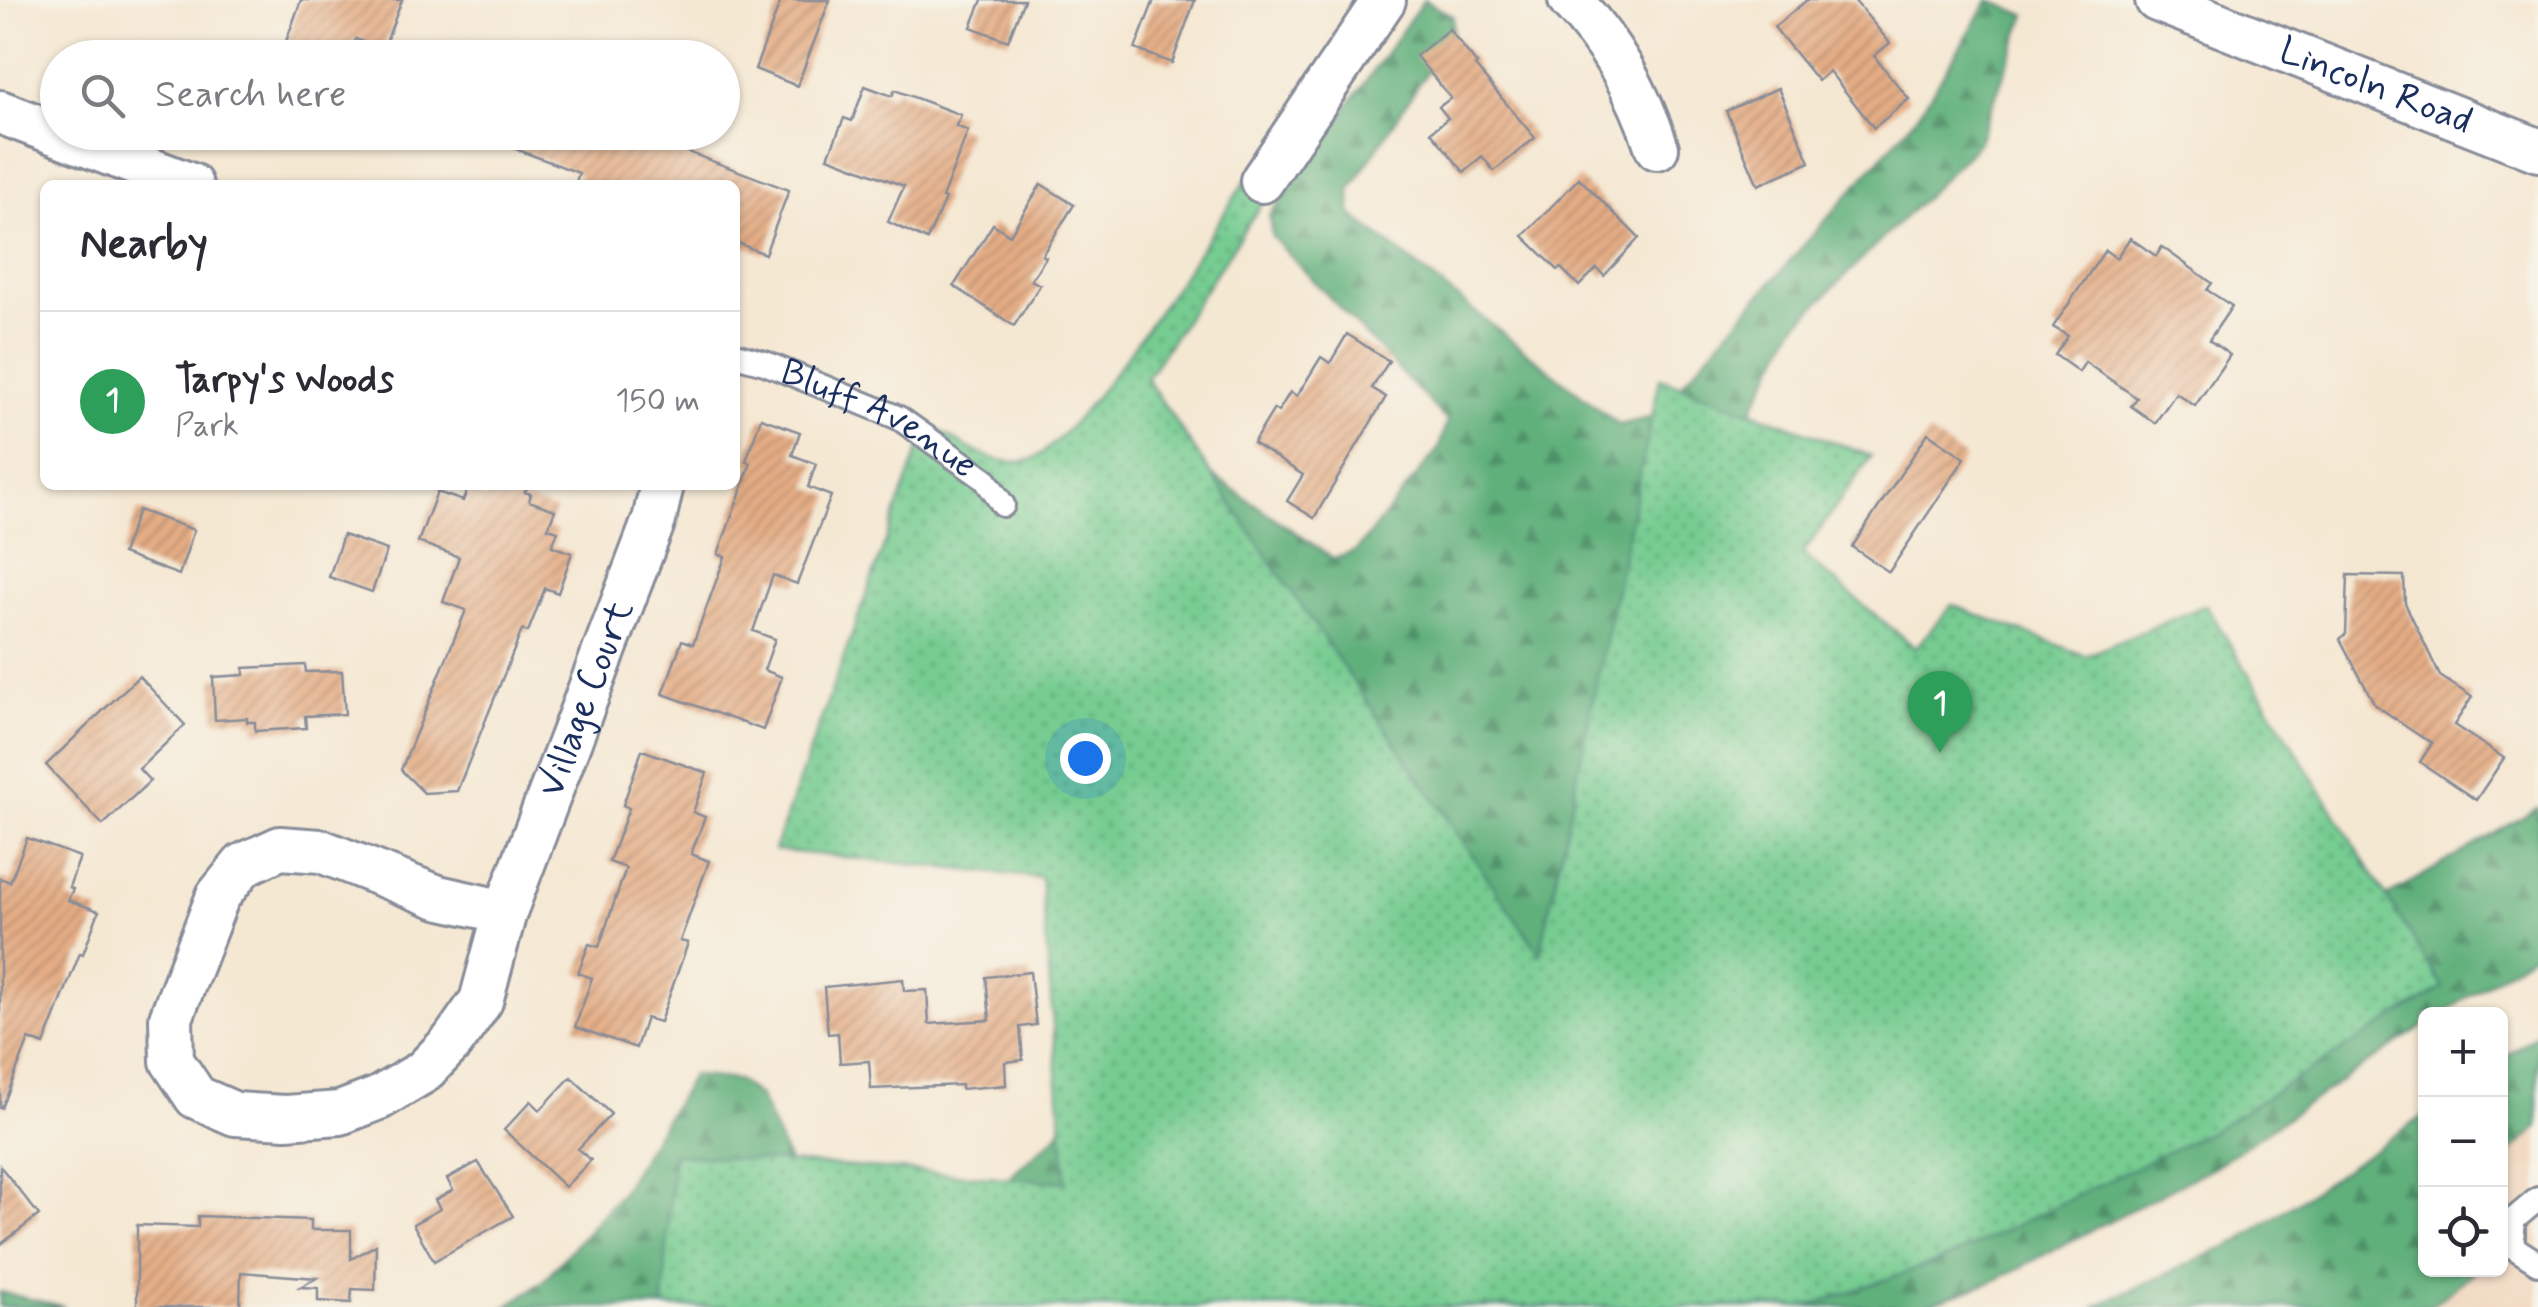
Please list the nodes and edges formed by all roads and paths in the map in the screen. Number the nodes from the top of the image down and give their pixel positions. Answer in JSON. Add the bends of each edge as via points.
{"nodes":[{"id":1,"x":1384,"y":0,"type":"edge"},
{"id":2,"x":1570,"y":0,"type":"edge"},
{"id":3,"x":2157,"y":0,"type":"edge"},
{"id":4,"x":0,"y":112,"type":"edge"},
{"id":5,"x":40,"y":127,"type":"edge"},
{"id":6,"x":1656,"y":148,"type":"dead end"},
{"id":7,"x":99,"y":150,"type":"edge"},
{"id":8,"x":2538,"y":150,"type":"edge"},
{"id":9,"x":177,"y":180,"type":"edge"},
{"id":10,"x":1262,"y":181,"type":"dead end"},
{"id":11,"x":740,"y":356,"type":"edge"},
{"id":12,"x":661,"y":490,"type":"edge"},
{"id":13,"x":1003,"y":505,"type":"dead end"},
{"id":14,"x":505,"y":912,"type":"junction"},
{"id":15,"x":2538,"y":1199,"type":"edge"},
{"id":16,"x":2538,"y":1263,"type":"edge"}],
"edges":[{"from":1,"to":10,"type":"street"},
{"from":2,"to":6,"type":"street","via":[[1620,64]]},
{"from":3,"to":8,"type":"street","name":"Lincoln Road"},
{"from":4,"to":5,"type":"street"},
{"from":7,"to":9,"type":"street"},
{"from":11,"to":13,"type":"lane","name":"Bluff Avenue","via":[[899,418],[985,480]]},
{"from":12,"to":14,"type":"street","name":"Village Court"},
{"from":14,"to":14,"type":"street","name":"Village Court","via":[[481,1001],[423,1072],[379,1098],[340,1114],[235,1114],[196,1097],[172,1061],[172,1018],[218,896],[243,864],[280,848],[321,851],[438,896]]},
{"from":15,"to":16,"type":"lane","via":[[2512,1220],[2513,1247]]}]}
